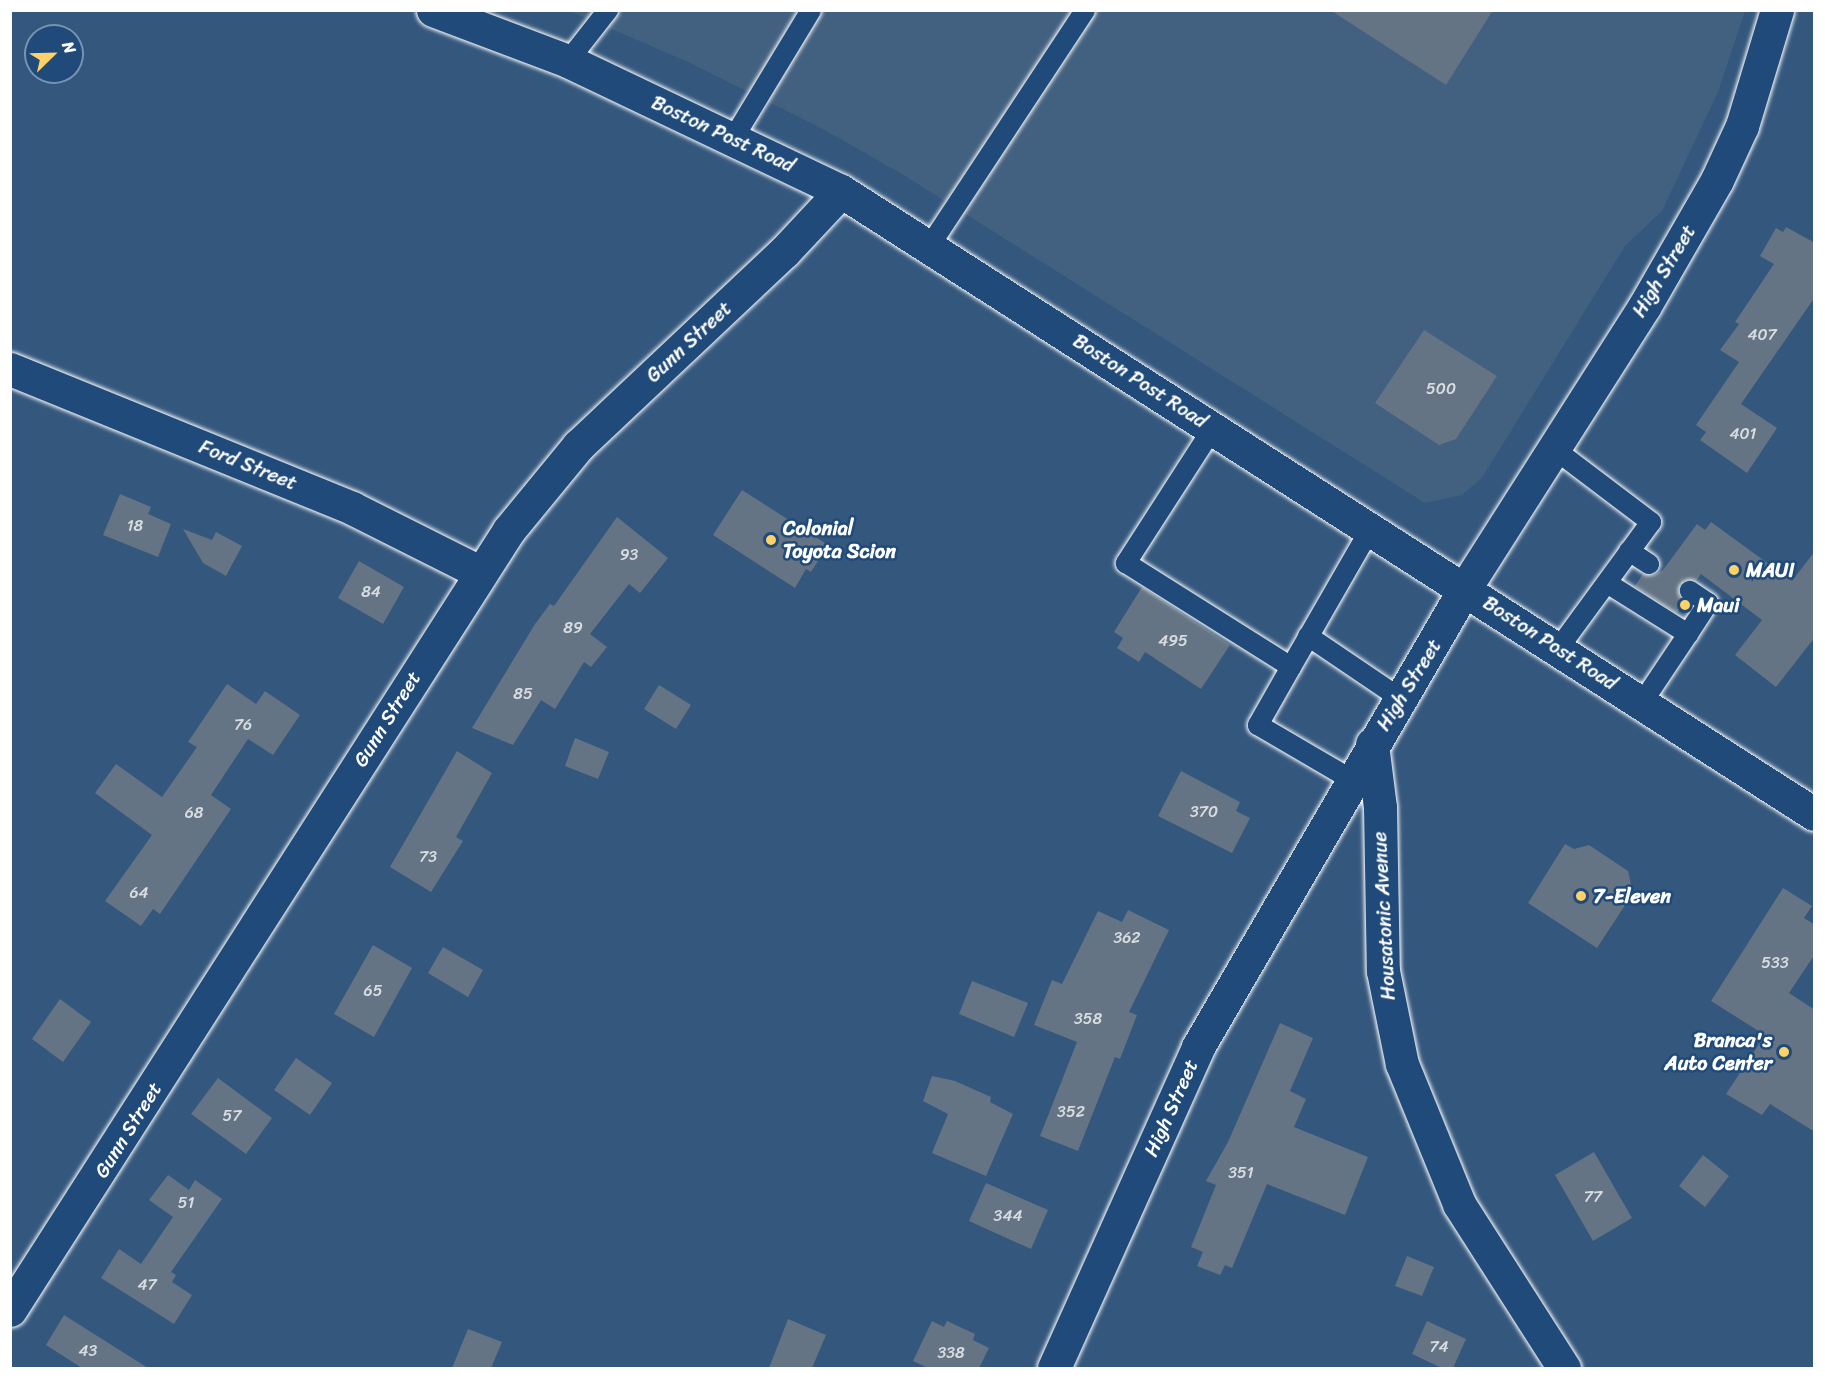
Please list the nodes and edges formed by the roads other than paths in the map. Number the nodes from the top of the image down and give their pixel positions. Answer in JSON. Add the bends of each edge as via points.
{"nodes":[{"id":1,"x":433,"y":10,"type":"edge"},
{"id":2,"x":608,"y":10,"type":"edge"},
{"id":3,"x":811,"y":10,"type":"edge"},
{"id":4,"x":1084,"y":10,"type":"edge"},
{"id":5,"x":1777,"y":10,"type":"edge"},
{"id":6,"x":568,"y":61,"type":"junction"},
{"id":7,"x":733,"y":139,"type":"junction"},
{"id":8,"x":841,"y":190,"type":"junction"},
{"id":9,"x":929,"y":247,"type":"junction"},
{"id":10,"x":10,"y":369,"type":"edge"},
{"id":11,"x":1213,"y":428,"type":"junction"},
{"id":12,"x":1553,"y":448,"type":"junction"},
{"id":13,"x":1371,"y":528,"type":"junction"},
{"id":14,"x":1629,"y":551,"type":"junction"},
{"id":15,"x":1649,"y":564,"type":"dead end"},
{"id":16,"x":479,"y":572,"type":"junction"},
{"id":17,"x":1607,"y":583,"type":"junction"},
{"id":18,"x":1465,"y":588,"type":"junction"},
{"id":19,"x":1690,"y":591,"type":"dead end"},
{"id":20,"x":1688,"y":634,"type":"junction"},
{"id":21,"x":1308,"y":636,"type":"junction"},
{"id":22,"x":1558,"y":649,"type":"junction"},
{"id":23,"x":1291,"y":667,"type":"junction"},
{"id":24,"x":1401,"y":699,"type":"junction"},
{"id":25,"x":1642,"y":703,"type":"junction"},
{"id":26,"x":1372,"y":744,"type":"junction"},
{"id":27,"x":1352,"y":780,"type":"junction"},
{"id":28,"x":1815,"y":814,"type":"edge"},
{"id":29,"x":10,"y":1310,"type":"edge"},
{"id":30,"x":1054,"y":1368,"type":"edge"},
{"id":31,"x":1564,"y":1368,"type":"edge"}],
"edges":[{"from":1,"to":6,"type":"main road","name":"Boston Post Road"},
{"from":2,"to":6,"type":"lane"},
{"from":3,"to":7,"type":"lane"},
{"from":4,"to":9,"type":"lane"},
{"from":5,"to":12,"type":"main road","name":"High Street","via":[[1742,126],[1717,180],[1644,307]]},
{"from":6,"to":7,"type":"main road","name":"Boston Post Road"},
{"from":7,"to":8,"type":"main road","name":"Boston Post Road"},
{"from":8,"to":9,"type":"main road","name":"Boston Post Road"},
{"from":8,"to":16,"type":"main road","name":"Gunn Street","via":[[784,252],[578,446]]},
{"from":9,"to":11,"type":"main road","name":"Boston Post Road"},
{"from":10,"to":16,"type":"main road","name":"Ford Street","via":[[332,500],[439,549]]},
{"from":11,"to":13,"type":"main road","name":"Boston Post Road"},
{"from":11,"to":23,"type":"lane","via":[[1126,563]]},
{"from":12,"to":14,"type":"lane","via":[[1651,522]]},
{"from":12,"to":18,"type":"main road","name":"High Street"},
{"from":13,"to":18,"type":"main road","name":"Boston Post Road"},
{"from":13,"to":21,"type":"lane"},
{"from":14,"to":15,"type":"lane"},
{"from":14,"to":17,"type":"lane"},
{"from":16,"to":29,"type":"main road","name":"Gunn Street"},
{"from":17,"to":20,"type":"lane"},
{"from":17,"to":22,"type":"lane"},
{"from":18,"to":22,"type":"main road","name":"Boston Post Road"},
{"from":18,"to":24,"type":"main road","name":"High Street"},
{"from":19,"to":20,"type":"lane","via":[[1708,603]]},
{"from":20,"to":25,"type":"lane"},
{"from":21,"to":23,"type":"lane"},
{"from":21,"to":24,"type":"lane"},
{"from":22,"to":25,"type":"main road","name":"Boston Post Road"},
{"from":23,"to":27,"type":"lane","via":[[1258,725]]},
{"from":24,"to":26,"type":"main road","name":"High Street"},
{"from":25,"to":28,"type":"main road","name":"Boston Post Road"},
{"from":26,"to":27,"type":"main road","name":"High Street"},
{"from":26,"to":31,"type":"main road","name":"Housatonic Avenue","via":[[1380,807],[1383,970],[1402,1064],[1459,1204]]},
{"from":27,"to":30,"type":"main road","name":"High Street","via":[[1198,1047]]}]}
